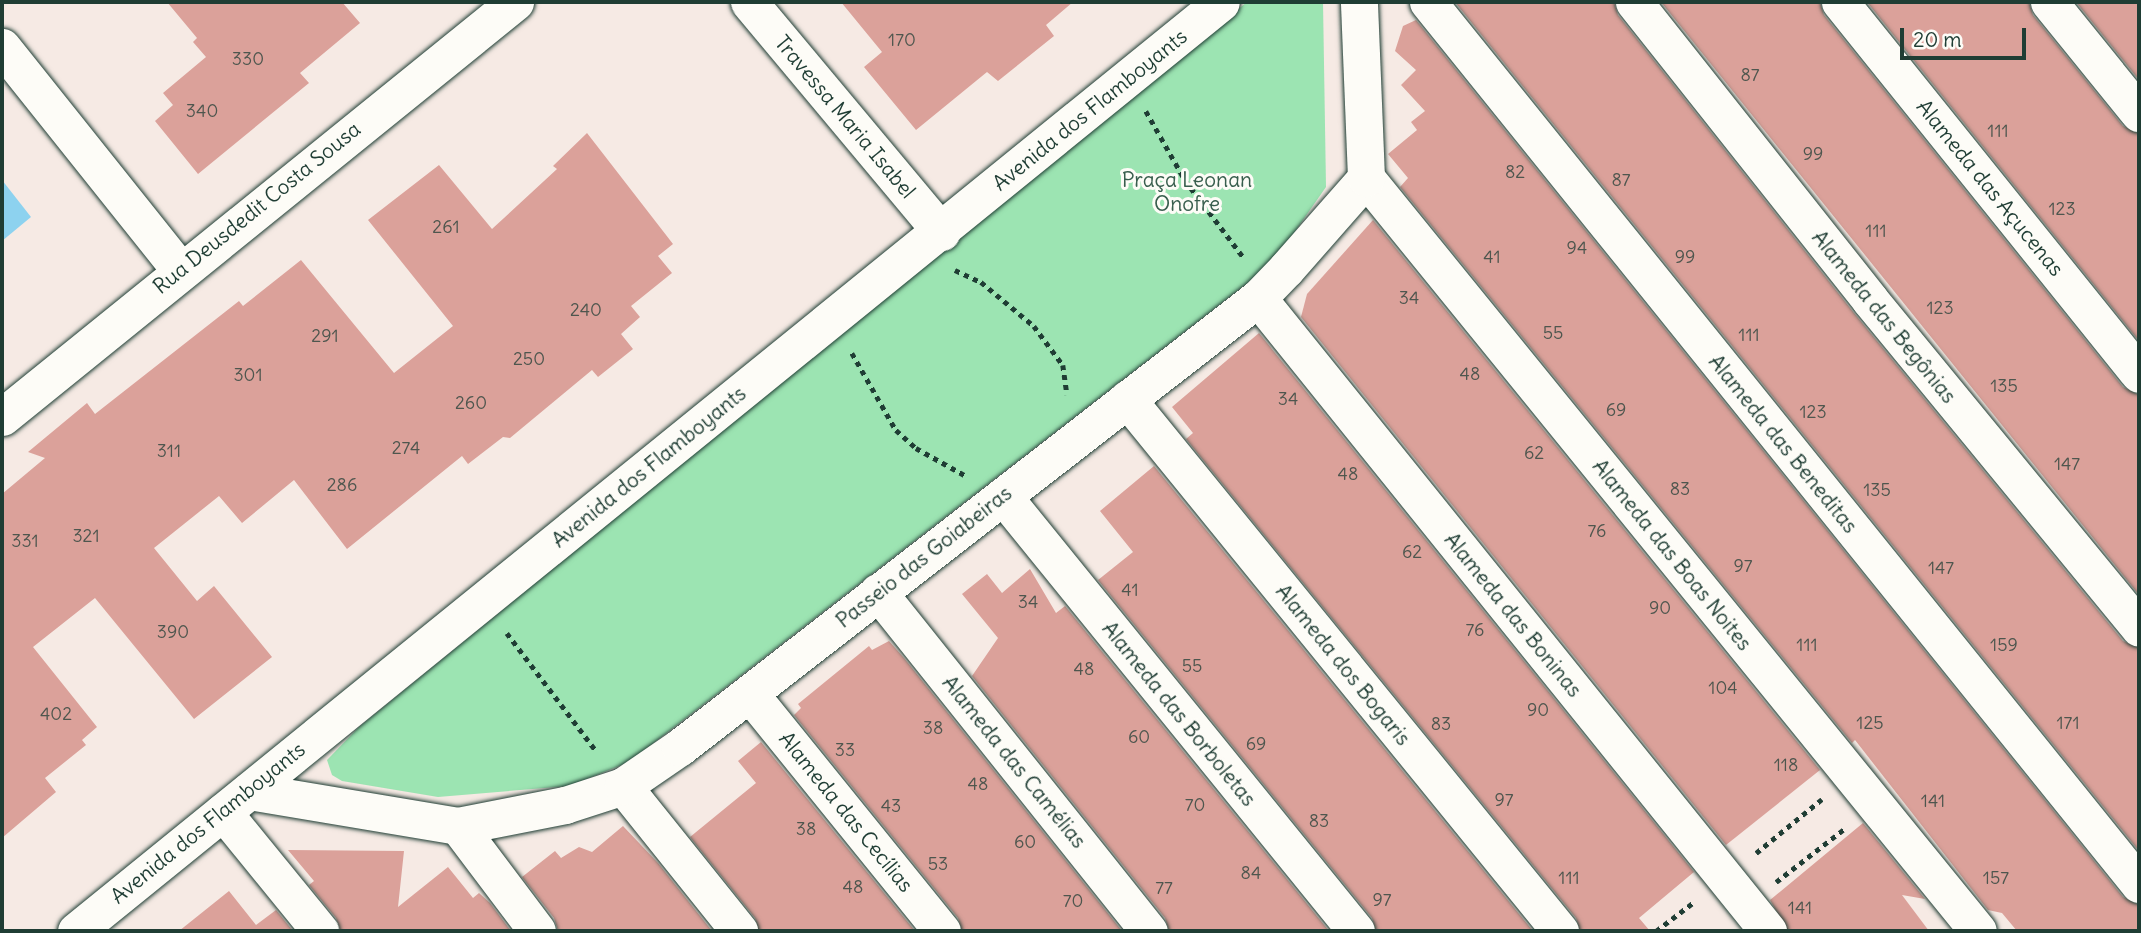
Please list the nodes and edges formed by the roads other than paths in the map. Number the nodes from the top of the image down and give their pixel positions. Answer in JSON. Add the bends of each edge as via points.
{"nodes":[{"id":1,"x":515,"y":2,"type":"edge"},
{"id":2,"x":749,"y":2,"type":"edge"},
{"id":3,"x":1221,"y":2,"type":"edge"},
{"id":4,"x":1359,"y":2,"type":"edge"},
{"id":5,"x":1428,"y":2,"type":"edge"},
{"id":6,"x":1634,"y":2,"type":"edge"},
{"id":7,"x":1840,"y":2,"type":"edge"},
{"id":8,"x":2049,"y":2,"type":"edge"},
{"id":9,"x":2,"y":47,"type":"edge"},
{"id":10,"x":2139,"y":113,"type":"edge"},
{"id":11,"x":1366,"y":178,"type":"junction"},
{"id":12,"x":929,"y":242,"type":"junction"},
{"id":13,"x":180,"y":270,"type":"junction"},
{"id":14,"x":1263,"y":293,"type":"junction"},
{"id":15,"x":2139,"y":374,"type":"edge"},
{"id":16,"x":1127,"y":399,"type":"junction"},
{"id":17,"x":2,"y":417,"type":"edge"},
{"id":18,"x":1003,"y":496,"type":"junction"},
{"id":19,"x":878,"y":592,"type":"junction"},
{"id":20,"x":2139,"y":628,"type":"edge"},
{"id":21,"x":750,"y":694,"type":"junction"},
{"id":22,"x":623,"y":786,"type":"junction"},
{"id":23,"x":236,"y":802,"type":"junction"},
{"id":24,"x":458,"y":826,"type":"junction"},
{"id":25,"x":2139,"y":884,"type":"edge"},
{"id":26,"x":1758,"y":918,"type":"edge"},
{"id":27,"x":100,"y":923,"type":"edge"},
{"id":28,"x":320,"y":931,"type":"edge"},
{"id":29,"x":537,"y":931,"type":"edge"},
{"id":30,"x":739,"y":931,"type":"edge"},
{"id":31,"x":942,"y":931,"type":"edge"},
{"id":32,"x":1149,"y":931,"type":"edge"},
{"id":33,"x":1356,"y":931,"type":"edge"},
{"id":34,"x":1560,"y":931,"type":"edge"},
{"id":35,"x":1978,"y":931,"type":"edge"}],
"edges":[{"from":1,"to":13,"type":"street","name":"Rua Deusdedit Costa Sousa"},
{"from":2,"to":12,"type":"street","name":"Travessa Maria Isabel"},
{"from":3,"to":12,"type":"street","name":"Avenida dos Flamboyants"},
{"from":4,"to":11,"type":"street"},
{"from":5,"to":25,"type":"street","name":"Alameda das Beneditas"},
{"from":6,"to":20,"type":"street","name":"Alameda das Begônias"},
{"from":7,"to":15,"type":"street","name":"Alameda das Açucenas"},
{"from":8,"to":10,"type":"street"},
{"from":9,"to":13,"type":"street"},
{"from":11,"to":14,"type":"street","name":"Passeio das Goiabeiras"},
{"from":11,"to":35,"type":"street","name":"Alameda das Boas Noites"},
{"from":12,"to":23,"type":"street","name":"Avenida dos Flamboyants"},
{"from":13,"to":17,"type":"street","name":"Rua Deusdedit Costa Sousa"},
{"from":14,"to":16,"type":"street","name":"Passeio das Goiabeiras"},
{"from":14,"to":26,"type":"street","name":"Alameda das Boninas"},
{"from":16,"to":18,"type":"street","name":"Passeio das Goiabeiras"},
{"from":16,"to":34,"type":"street","name":"Alameda dos Bogaris"},
{"from":18,"to":19,"type":"street","name":"Passeio das Goiabeiras"},
{"from":18,"to":33,"type":"street","name":"Alameda das Borboletas"},
{"from":19,"to":21,"type":"street","name":"Passeio das Goiabeiras"},
{"from":19,"to":32,"type":"street","name":"Alameda das Camélias"},
{"from":21,"to":22,"type":"street","name":"Passeio das Goiabeiras"},
{"from":21,"to":31,"type":"street","name":"Alameda das Cecílias"},
{"from":22,"to":24,"type":"street","name":"Passeio das Goiabeiras","via":[[565,805]]},
{"from":22,"to":30,"type":"street"},
{"from":23,"to":24,"type":"street","name":"Passeio das Goiabeiras"},
{"from":23,"to":27,"type":"street","name":"Avenida dos Flamboyants"},
{"from":23,"to":28,"type":"street"},
{"from":24,"to":29,"type":"street"}]}
